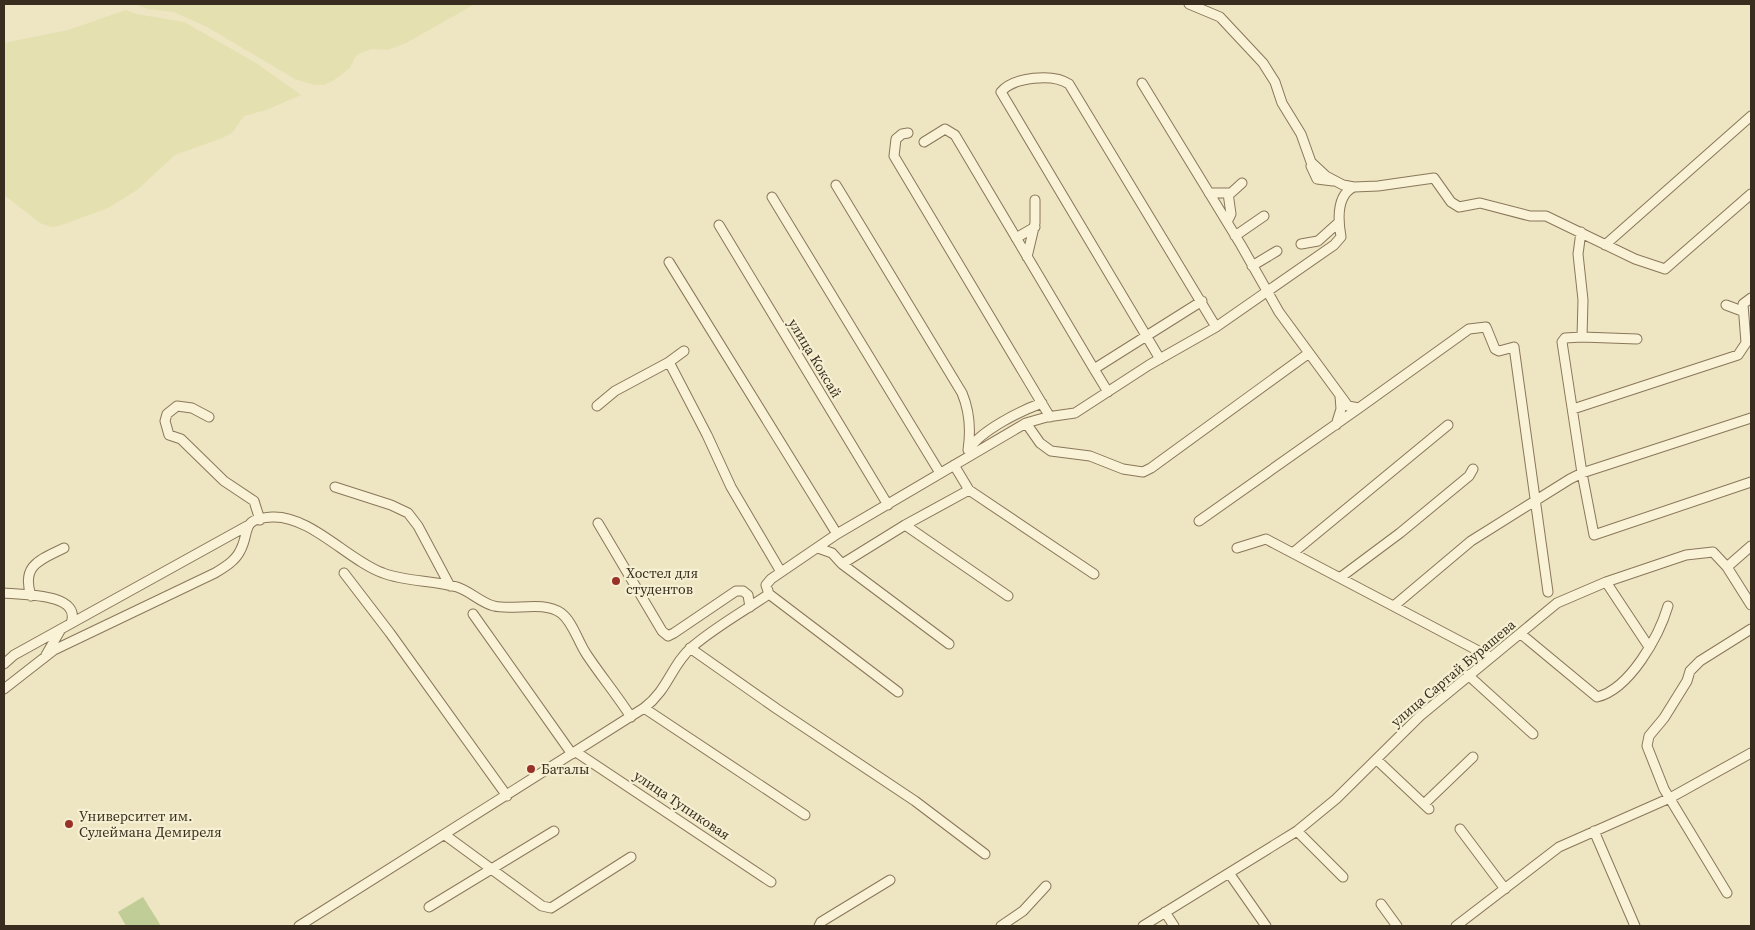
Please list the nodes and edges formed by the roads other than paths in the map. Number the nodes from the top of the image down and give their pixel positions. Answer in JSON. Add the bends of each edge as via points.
{"nodes":[{"id":1,"x":1189,"y":4,"type":"edge"},
{"id":2,"x":1142,"y":83,"type":"dead end"},
{"id":3,"x":1751,"y":116,"type":"edge"},
{"id":4,"x":908,"y":132,"type":"dead end"},
{"id":5,"x":924,"y":142,"type":"dead end"},
{"id":6,"x":1242,"y":183,"type":"dead end"},
{"id":7,"x":836,"y":185,"type":"dead end"},
{"id":8,"x":1354,"y":187,"type":"junction"},
{"id":9,"x":1209,"y":193,"type":"junction"},
{"id":10,"x":1228,"y":193,"type":"junction"},
{"id":11,"x":1751,"y":194,"type":"edge"},
{"id":12,"x":772,"y":197,"type":"dead end"},
{"id":13,"x":1035,"y":200,"type":"dead end"},
{"id":14,"x":1264,"y":216,"type":"dead end"},
{"id":15,"x":1227,"y":222,"type":"junction"},
{"id":16,"x":1338,"y":223,"type":"junction"},
{"id":17,"x":719,"y":225,"type":"dead end"},
{"id":18,"x":1034,"y":227,"type":"junction"},
{"id":19,"x":1581,"y":232,"type":"junction"},
{"id":20,"x":1235,"y":236,"type":"junction"},
{"id":21,"x":1016,"y":238,"type":"junction"},
{"id":22,"x":1301,"y":244,"type":"dead end"},
{"id":23,"x":1605,"y":245,"type":"junction"},
{"id":24,"x":1277,"y":251,"type":"dead end"},
{"id":25,"x":1027,"y":257,"type":"junction"},
{"id":26,"x":669,"y":262,"type":"dead end"},
{"id":27,"x":1252,"y":266,"type":"junction"},
{"id":28,"x":1267,"y":292,"type":"junction"},
{"id":29,"x":1751,"y":298,"type":"edge"},
{"id":30,"x":1202,"y":301,"type":"junction"},
{"id":31,"x":1726,"y":305,"type":"dead end"},
{"id":32,"x":1742,"y":311,"type":"junction"},
{"id":33,"x":1216,"y":327,"type":"junction"},
{"id":34,"x":1147,"y":336,"type":"junction"},
{"id":35,"x":1582,"y":337,"type":"junction"},
{"id":36,"x":1638,"y":339,"type":"dead end"},
{"id":37,"x":1748,"y":346,"type":"edge"},
{"id":38,"x":684,"y":351,"type":"dead end"},
{"id":39,"x":1309,"y":353,"type":"junction"},
{"id":40,"x":1160,"y":359,"type":"junction"},
{"id":41,"x":669,"y":362,"type":"junction"},
{"id":42,"x":1094,"y":368,"type":"junction"},
{"id":43,"x":1108,"y":392,"type":"junction"},
{"id":44,"x":1340,"y":395,"type":"junction"},
{"id":45,"x":1042,"y":403,"type":"junction"},
{"id":46,"x":597,"y":406,"type":"dead end"},
{"id":47,"x":1359,"y":408,"type":"junction"},
{"id":48,"x":1573,"y":409,"type":"junction"},
{"id":49,"x":209,"y":417,"type":"dead end"},
{"id":50,"x":1050,"y":417,"type":"junction"},
{"id":51,"x":1751,"y":418,"type":"edge"},
{"id":52,"x":1026,"y":423,"type":"junction"},
{"id":53,"x":1336,"y":425,"type":"junction"},
{"id":54,"x":1448,"y":425,"type":"dead end"},
{"id":55,"x":968,"y":454,"type":"junction"},
{"id":56,"x":954,"y":465,"type":"junction"},
{"id":57,"x":1473,"y":469,"type":"dead end"},
{"id":58,"x":940,"y":473,"type":"junction"},
{"id":59,"x":1582,"y":474,"type":"junction"},
{"id":60,"x":1751,"y":482,"type":"edge"},
{"id":61,"x":334,"y":487,"type":"dead end"},
{"id":62,"x":969,"y":490,"type":"junction"},
{"id":63,"x":1535,"y":500,"type":"junction"},
{"id":64,"x":888,"y":505,"type":"junction"},
{"id":65,"x":260,"y":520,"type":"junction"},
{"id":66,"x":1198,"y":521,"type":"dead end"},
{"id":67,"x":598,"y":523,"type":"dead end"},
{"id":68,"x":905,"y":525,"type":"junction"},
{"id":69,"x":247,"y":526,"type":"junction"},
{"id":70,"x":837,"y":534,"type":"junction"},
{"id":71,"x":1751,"y":546,"type":"edge"},
{"id":72,"x":64,"y":548,"type":"dead end"},
{"id":73,"x":818,"y":548,"type":"junction"},
{"id":74,"x":1237,"y":548,"type":"dead end"},
{"id":75,"x":1294,"y":552,"type":"junction"},
{"id":76,"x":842,"y":564,"type":"junction"},
{"id":77,"x":1727,"y":566,"type":"junction"},
{"id":78,"x":781,"y":572,"type":"junction"},
{"id":79,"x":344,"y":573,"type":"dead end"},
{"id":80,"x":1094,"y":574,"type":"dead end"},
{"id":81,"x":1341,"y":577,"type":"junction"},
{"id":82,"x":1606,"y":582,"type":"junction"},
{"id":83,"x":450,"y":586,"type":"junction"},
{"id":84,"x":1548,"y":592,"type":"dead end"},
{"id":85,"x":4,"y":593,"type":"edge"},
{"id":86,"x":769,"y":594,"type":"junction"},
{"id":87,"x":31,"y":596,"type":"junction"},
{"id":88,"x":1008,"y":596,"type":"dead end"},
{"id":89,"x":1395,"y":605,"type":"junction"},
{"id":90,"x":1751,"y":605,"type":"edge"},
{"id":91,"x":1668,"y":606,"type":"dead end"},
{"id":92,"x":750,"y":607,"type":"junction"},
{"id":93,"x":473,"y":614,"type":"dead end"},
{"id":94,"x":71,"y":623,"type":"junction"},
{"id":95,"x":61,"y":629,"type":"junction"},
{"id":96,"x":1751,"y":629,"type":"edge"},
{"id":97,"x":1521,"y":634,"type":"junction"},
{"id":98,"x":950,"y":644,"type":"dead end"},
{"id":99,"x":1649,"y":647,"type":"junction"},
{"id":100,"x":690,"y":648,"type":"junction"},
{"id":101,"x":45,"y":656,"type":"junction"},
{"id":102,"x":1490,"y":657,"type":"junction"},
{"id":103,"x":4,"y":664,"type":"edge"},
{"id":104,"x":1468,"y":675,"type":"junction"},
{"id":105,"x":4,"y":689,"type":"edge"},
{"id":106,"x":898,"y":692,"type":"dead end"},
{"id":107,"x":644,"y":708,"type":"junction"},
{"id":108,"x":630,"y":717,"type":"junction"},
{"id":109,"x":1533,"y":734,"type":"dead end"},
{"id":110,"x":574,"y":753,"type":"junction"},
{"id":111,"x":1751,"y":754,"type":"edge"},
{"id":112,"x":1473,"y":757,"type":"dead end"},
{"id":113,"x":1377,"y":760,"type":"junction"},
{"id":114,"x":507,"y":796,"type":"junction"},
{"id":115,"x":1670,"y":798,"type":"junction"},
{"id":116,"x":805,"y":815,"type":"dead end"},
{"id":117,"x":1460,"y":829,"type":"dead end"},
{"id":118,"x":554,"y":831,"type":"dead end"},
{"id":119,"x":1297,"y":831,"type":"junction"},
{"id":120,"x":1594,"y":831,"type":"junction"},
{"id":121,"x":445,"y":835,"type":"junction"},
{"id":122,"x":985,"y":854,"type":"dead end"},
{"id":123,"x":631,"y":856,"type":"dead end"},
{"id":124,"x":492,"y":870,"type":"junction"},
{"id":125,"x":1229,"y":873,"type":"junction"},
{"id":126,"x":1344,"y":877,"type":"dead end"},
{"id":127,"x":890,"y":880,"type":"dead end"},
{"id":128,"x":771,"y":882,"type":"dead end"},
{"id":129,"x":1046,"y":886,"type":"dead end"},
{"id":130,"x":1505,"y":889,"type":"junction"},
{"id":131,"x":1727,"y":893,"type":"dead end"},
{"id":132,"x":1381,"y":904,"type":"dead end"},
{"id":133,"x":429,"y":907,"type":"dead end"},
{"id":134,"x":1165,"y":912,"type":"junction"},
{"id":135,"x":299,"y":926,"type":"edge"},
{"id":136,"x":819,"y":926,"type":"edge"},
{"id":137,"x":1000,"y":926,"type":"edge"},
{"id":138,"x":1143,"y":926,"type":"edge"},
{"id":139,"x":1174,"y":926,"type":"edge"},
{"id":140,"x":1266,"y":926,"type":"edge"},
{"id":141,"x":1398,"y":926,"type":"edge"},
{"id":142,"x":1458,"y":926,"type":"edge"},
{"id":143,"x":1635,"y":926,"type":"edge"}],
"edges":[{"from":1,"to":8,"type":"street","via":[[1220,18],[1263,63],[1301,134],[1314,168]]},
{"from":2,"to":9,"type":"street"},
{"from":3,"to":23,"type":"street"},
{"from":4,"to":45,"type":"street","via":[[896,139],[894,156]]},
{"from":5,"to":21,"type":"street","via":[[945,129],[955,136]]},
{"from":6,"to":10,"type":"street"},
{"from":7,"to":55,"type":"street","via":[[962,393],[970,422]]},
{"from":8,"to":16,"type":"street","via":[[1345,194]]},
{"from":8,"to":19,"type":"street","via":[[1434,178],[1451,202],[1459,207],[1480,203],[1530,216],[1546,216]]},
{"from":9,"to":10,"type":"street"},
{"from":9,"to":15,"type":"street"},
{"from":10,"to":15,"type":"street","via":[[1231,214]]},
{"from":11,"to":23,"type":"street","via":[[1665,270]]},
{"from":12,"to":58,"type":"street"},
{"from":13,"to":18,"type":"street"},
{"from":14,"to":20,"type":"street"},
{"from":15,"to":20,"type":"street"},
{"from":16,"to":22,"type":"street","via":[[1318,241]]},
{"from":16,"to":28,"type":"street","via":[[1345,237]]},
{"from":17,"to":64,"type":"street","name":"улица Коксай"},
{"from":18,"to":21,"type":"street"},
{"from":18,"to":25,"type":"street"},
{"from":19,"to":23,"type":"street"},
{"from":19,"to":35,"type":"street","via":[[1578,254],[1583,300]]},
{"from":20,"to":27,"type":"street"},
{"from":21,"to":25,"type":"street"},
{"from":24,"to":27,"type":"street"},
{"from":25,"to":42,"type":"street"},
{"from":26,"to":70,"type":"street"},
{"from":27,"to":28,"type":"street"},
{"from":28,"to":33,"type":"street"},
{"from":28,"to":39,"type":"street"},
{"from":29,"to":32,"type":"street","via":[[1743,304]]},
{"from":30,"to":33,"type":"street"},
{"from":30,"to":34,"type":"street"},
{"from":30,"to":34,"type":"street","via":[[1069,84],[1055,78],[1013,82],[1001,92]]},
{"from":31,"to":32,"type":"street"},
{"from":32,"to":37,"type":"street"},
{"from":33,"to":40,"type":"street"},
{"from":34,"to":40,"type":"street"},
{"from":34,"to":42,"type":"street"},
{"from":35,"to":36,"type":"street"},
{"from":35,"to":48,"type":"street","via":[[1566,338],[1562,342]]},
{"from":37,"to":48,"type":"street","via":[[1738,354]]},
{"from":38,"to":41,"type":"street"},
{"from":39,"to":44,"type":"street"},
{"from":39,"to":52,"type":"street","via":[[1143,472],[1123,469],[1090,456],[1051,451],[1040,443]]},
{"from":40,"to":43,"type":"street"},
{"from":41,"to":46,"type":"street","via":[[615,391]]},
{"from":41,"to":78,"type":"street","via":[[731,488]]},
{"from":42,"to":43,"type":"street"},
{"from":43,"to":50,"type":"street","via":[[1075,413]]},
{"from":44,"to":47,"type":"street","via":[[1348,406]]},
{"from":44,"to":53,"type":"street","via":[[1341,408]]},
{"from":45,"to":50,"type":"street"},
{"from":45,"to":55,"type":"street","via":[[1005,421],[974,442]]},
{"from":47,"to":53,"type":"street"},
{"from":47,"to":63,"type":"street","via":[[1469,329],[1486,327],[1495,349],[1514,347]]},
{"from":48,"to":59,"type":"street"},
{"from":49,"to":65,"type":"street","via":[[192,408],[177,406],[167,414],[165,429],[224,481],[254,501]]},
{"from":50,"to":52,"type":"street"},
{"from":51,"to":59,"type":"street"},
{"from":52,"to":55,"type":"street"},
{"from":53,"to":66,"type":"street"},
{"from":54,"to":75,"type":"street"},
{"from":55,"to":56,"type":"street"},
{"from":56,"to":58,"type":"street"},
{"from":56,"to":62,"type":"street"},
{"from":57,"to":81,"type":"street","via":[[1469,476],[1400,533]]},
{"from":58,"to":64,"type":"street"},
{"from":59,"to":60,"type":"street","via":[[1594,535]]},
{"from":59,"to":63,"type":"street"},
{"from":61,"to":83,"type":"street","via":[[391,504],[408,513]]},
{"from":62,"to":68,"type":"street"},
{"from":62,"to":80,"type":"street"},
{"from":63,"to":84,"type":"street"},
{"from":63,"to":89,"type":"street","via":[[1471,541]]},
{"from":64,"to":70,"type":"street"},
{"from":65,"to":69,"type":"street"},
{"from":65,"to":83,"type":"street","via":[[273,517],[287,519],[316,531],[384,574]]},
{"from":67,"to":92,"type":"street","via":[[668,636],[736,591],[748,595]]},
{"from":68,"to":76,"type":"street"},
{"from":68,"to":88,"type":"street"},
{"from":69,"to":94,"type":"street"},
{"from":69,"to":101,"type":"street","via":[[241,550],[232,562],[215,573]]},
{"from":70,"to":73,"type":"street"},
{"from":71,"to":77,"type":"street"},
{"from":72,"to":87,"type":"street","via":[[32,568],[27,576]]},
{"from":73,"to":76,"type":"street","via":[[832,553]]},
{"from":73,"to":78,"type":"street"},
{"from":74,"to":75,"type":"street","via":[[1266,539]]},
{"from":75,"to":81,"type":"street"},
{"from":76,"to":98,"type":"street"},
{"from":77,"to":82,"type":"street","name":"улица Сартай Бурашева","via":[[1709,550]]},
{"from":77,"to":90,"type":"street"},
{"from":78,"to":86,"type":"street","via":[[766,585]]},
{"from":79,"to":114,"type":"street"},
{"from":81,"to":89,"type":"street"},
{"from":82,"to":97,"type":"street","name":"улица Сартай Бурашева","via":[[1557,604]]},
{"from":82,"to":99,"type":"street"},
{"from":83,"to":108,"type":"street","via":[[494,606],[519,605],[559,612]]},
{"from":85,"to":87,"type":"street"},
{"from":86,"to":92,"type":"street"},
{"from":86,"to":106,"type":"street"},
{"from":87,"to":94,"type":"street","via":[[63,602],[73,614]]},
{"from":89,"to":102,"type":"street"},
{"from":91,"to":99,"type":"street","via":[[1663,623]]},
{"from":92,"to":100,"type":"street"},
{"from":93,"to":110,"type":"street"},
{"from":94,"to":95,"type":"street"},
{"from":95,"to":101,"type":"street"},
{"from":95,"to":103,"type":"street","via":[[14,654]]},
{"from":96,"to":115,"type":"street","via":[[1700,661],[1690,671],[1664,718],[1649,736],[1647,746]]},
{"from":97,"to":99,"type":"street","via":[[1597,697],[1616,687],[1629,675]]},
{"from":97,"to":102,"type":"street","name":"улица Сартай Бурашева"},
{"from":100,"to":107,"type":"street","via":[[662,692]]},
{"from":100,"to":122,"type":"street","via":[[915,801]]},
{"from":101,"to":105,"type":"street"},
{"from":102,"to":104,"type":"street","name":"улица Сартай Бурашева"},
{"from":104,"to":109,"type":"street"},
{"from":104,"to":113,"type":"street","name":"улица Сартай Бурашева","via":[[1420,716]]},
{"from":107,"to":108,"type":"street"},
{"from":107,"to":116,"type":"street"},
{"from":108,"to":110,"type":"street"},
{"from":110,"to":114,"type":"street"},
{"from":110,"to":128,"type":"street","name":"улица Тупиковая"},
{"from":111,"to":115,"type":"street"},
{"from":112,"to":113,"type":"street","via":[[1426,806]]},
{"from":113,"to":119,"type":"street","name":"улица Сартай Бурашева"},
{"from":114,"to":121,"type":"street"},
{"from":115,"to":120,"type":"street"},
{"from":115,"to":131,"type":"street"},
{"from":117,"to":130,"type":"street"},
{"from":118,"to":124,"type":"street"},
{"from":119,"to":125,"type":"street","name":"улица Сартай Бурашева"},
{"from":119,"to":126,"type":"street"},
{"from":120,"to":130,"type":"street","via":[[1559,847]]},
{"from":120,"to":143,"type":"street"},
{"from":121,"to":124,"type":"street"},
{"from":121,"to":135,"type":"street"},
{"from":123,"to":124,"type":"street","via":[[552,908],[542,906]]},
{"from":124,"to":133,"type":"street"},
{"from":125,"to":134,"type":"street","name":"улица Сартай Бурашева"},
{"from":125,"to":140,"type":"street"},
{"from":127,"to":136,"type":"street"},
{"from":129,"to":137,"type":"street","via":[[1023,911]]},
{"from":130,"to":142,"type":"street"},
{"from":132,"to":141,"type":"street"},
{"from":134,"to":138,"type":"street","name":"улица Сартай Бурашева"},
{"from":134,"to":139,"type":"street"}]}
